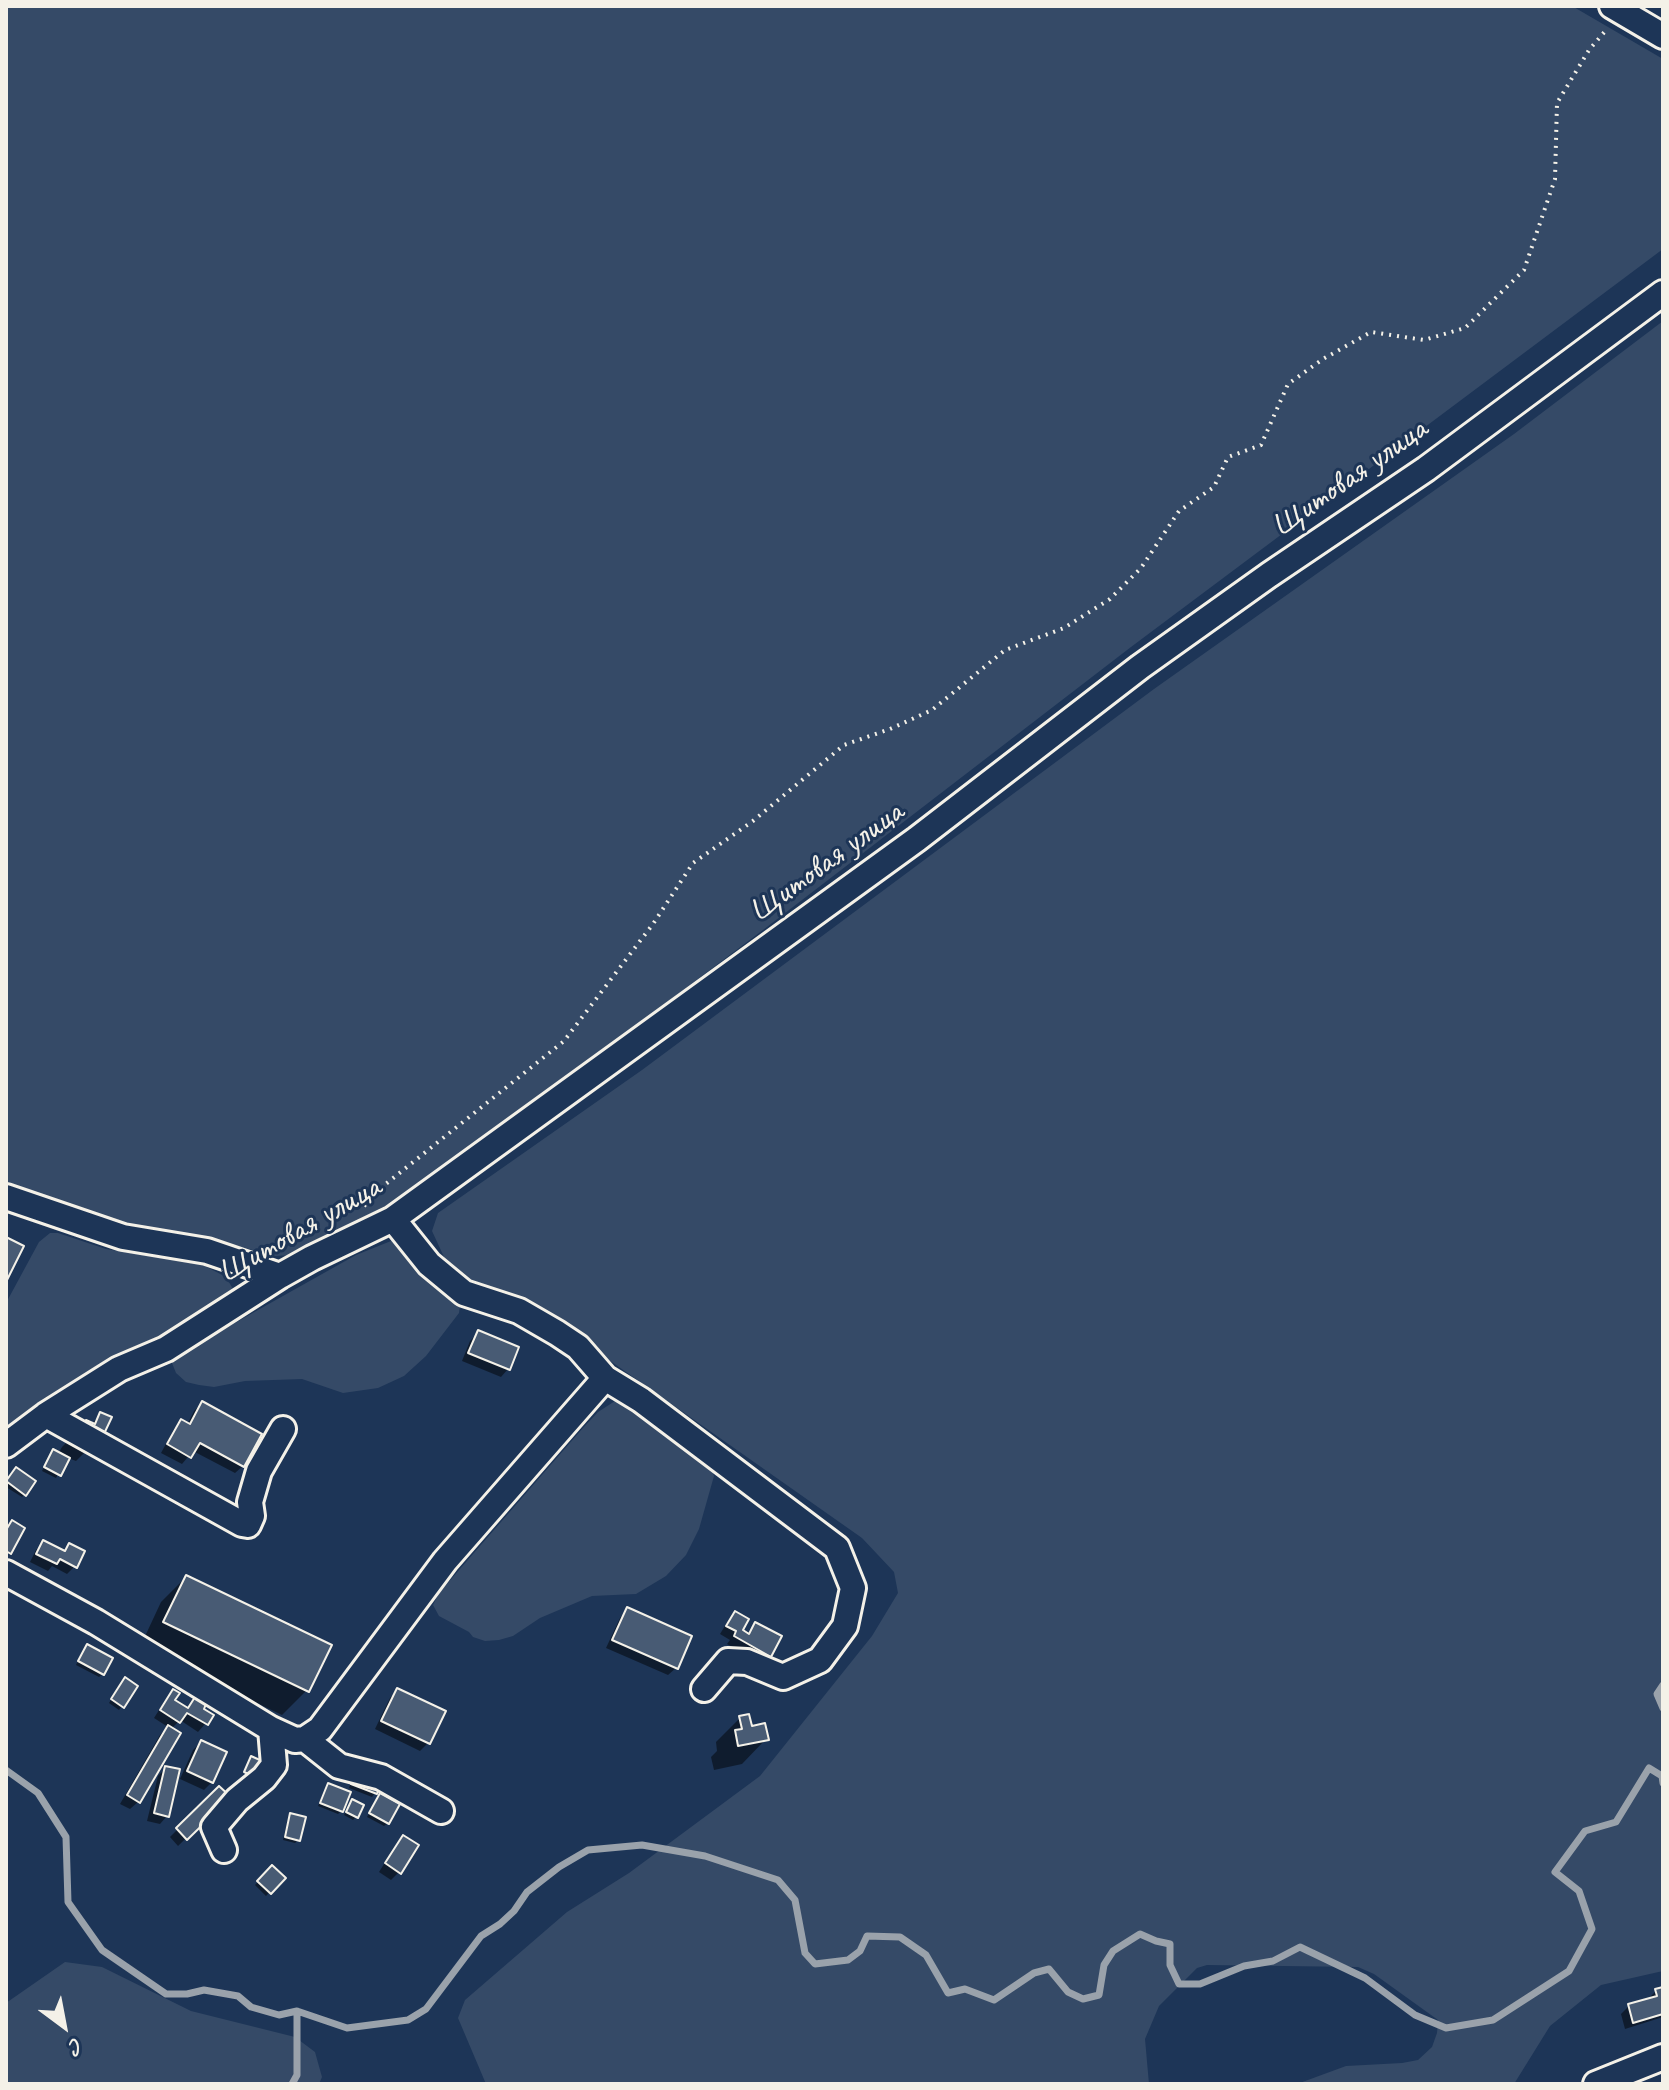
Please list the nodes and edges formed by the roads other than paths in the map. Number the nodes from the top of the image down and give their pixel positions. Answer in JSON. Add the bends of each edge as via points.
{"nodes":[{"id":1,"x":1617,"y":9,"type":"edge"},
{"id":2,"x":1663,"y":36,"type":"edge"},
{"id":3,"x":1663,"y":293,"type":"edge"},
{"id":4,"x":6,"y":1197,"type":"edge"},
{"id":5,"x":393,"y":1219,"type":"junction"},
{"id":6,"x":280,"y":1276,"type":"junction"},
{"id":7,"x":605,"y":1378,"type":"junction"},
{"id":8,"x":46,"y":1415,"type":"junction"},
{"id":9,"x":283,"y":1429,"type":"dead end"},
{"id":10,"x":6,"y":1445,"type":"edge"},
{"id":11,"x":6,"y":1573,"type":"edge"},
{"id":12,"x":704,"y":1689,"type":"dead end"},
{"id":13,"x":271,"y":1729,"type":"junction"},
{"id":14,"x":305,"y":1739,"type":"junction"},
{"id":15,"x":441,"y":1811,"type":"dead end"},
{"id":16,"x":224,"y":1850,"type":"dead end"},
{"id":17,"x":1663,"y":2057,"type":"edge"},
{"id":18,"x":1597,"y":2084,"type":"edge"}],
"edges":[{"from":1,"to":2,"type":"street"},
{"from":3,"to":5,"type":"street","name":"Щитовая улица","via":[[1426,469],[1140,667],[917,839]]},
{"from":4,"to":6,"type":"street","via":[[123,1237],[207,1251]]},
{"from":5,"to":6,"type":"street","name":"Щитовая улица"},
{"from":5,"to":7,"type":"street","via":[[429,1264],[464,1293],[519,1311],[557,1333],[578,1347]]},
{"from":6,"to":8,"type":"street","name":"Щитовая улица","via":[[166,1349],[119,1369]]},
{"from":7,"to":12,"type":"street","via":[[837,1548],[853,1588],[845,1626],[820,1660],[783,1677],[747,1662],[728,1661]]},
{"from":7,"to":14,"type":"street","via":[[445,1561],[320,1729]]},
{"from":8,"to":9,"type":"street","via":[[248,1525],[259,1471]]},
{"from":8,"to":10,"type":"street","name":"Щитовая улица"},
{"from":11,"to":13,"type":"street"},
{"from":13,"to":14,"type":"street"},
{"from":13,"to":16,"type":"street","via":[[274,1765],[214,1827]]},
{"from":14,"to":15,"type":"street","via":[[339,1766],[381,1777]]},
{"from":17,"to":18,"type":"street"}]}
